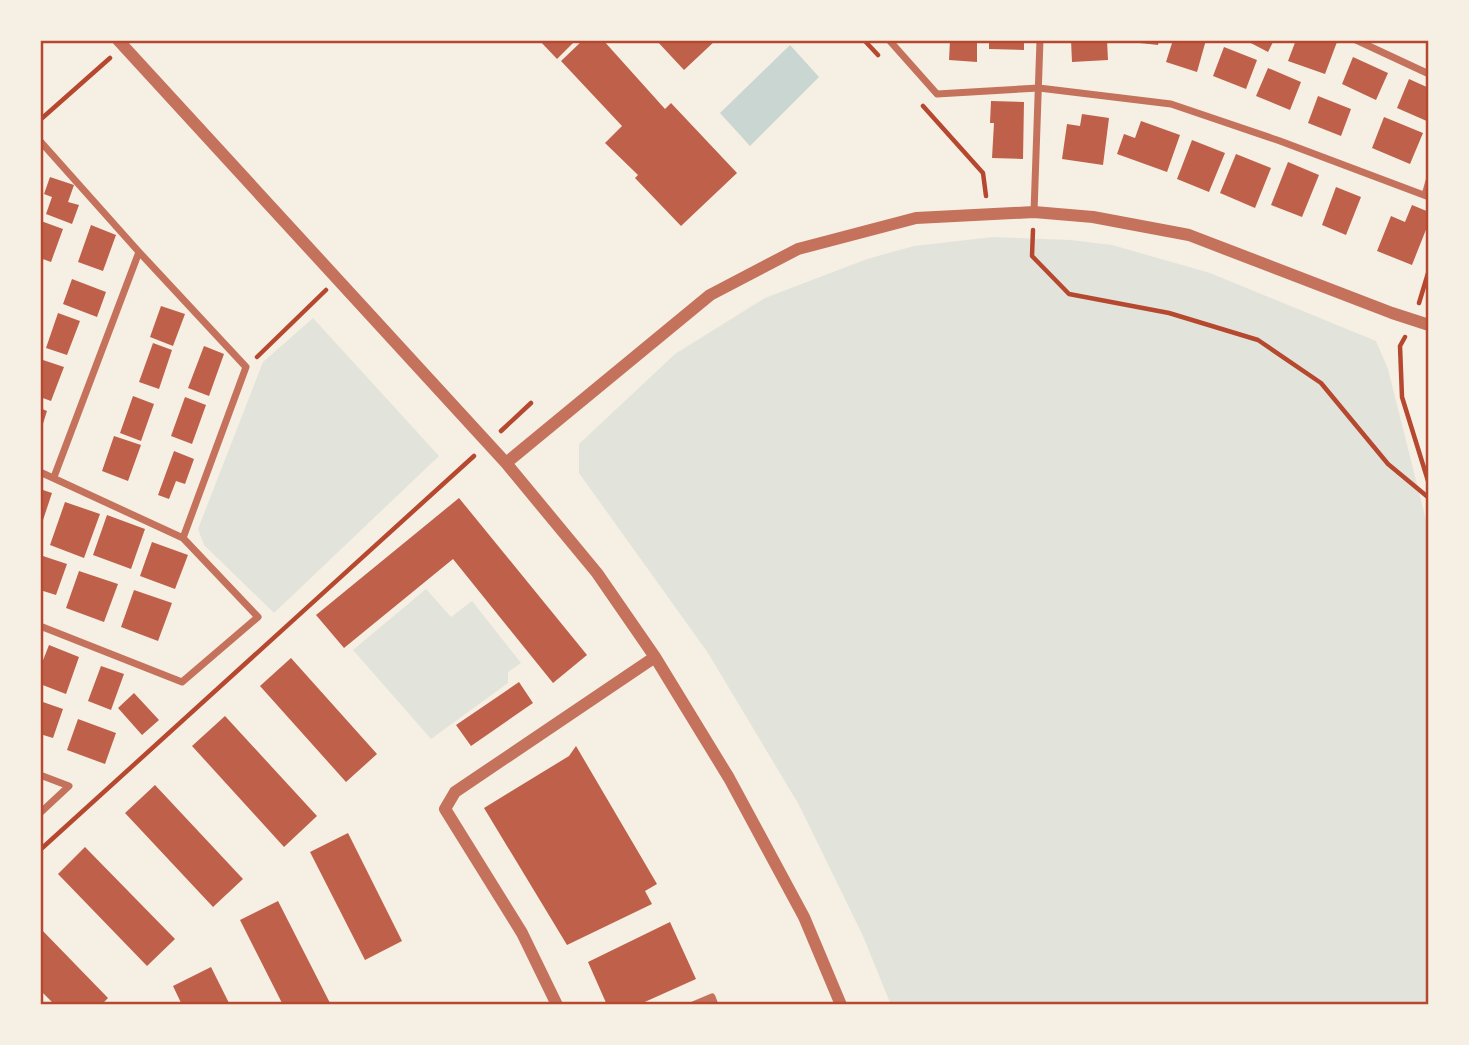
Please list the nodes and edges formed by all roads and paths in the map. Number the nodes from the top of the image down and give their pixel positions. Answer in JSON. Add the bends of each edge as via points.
{"nodes":[{"id":1,"x":864,"y":40,"type":"edge"},
{"id":2,"x":889,"y":40,"type":"edge"},
{"id":3,"x":1040,"y":40,"type":"edge"},
{"id":4,"x":1356,"y":40,"type":"edge"},
{"id":5,"x":121,"y":43,"type":"edge"},
{"id":6,"x":883,"y":61,"type":"dead end"},
{"id":7,"x":1429,"y":74,"type":"edge"},
{"id":8,"x":1039,"y":88,"type":"junction"},
{"id":9,"x":919,"y":101,"type":"dead end"},
{"id":10,"x":40,"y":120,"type":"edge"},
{"id":11,"x":40,"y":141,"type":"edge"},
{"id":12,"x":1429,"y":181,"type":"edge"},
{"id":13,"x":1427,"y":196,"type":"edge"},
{"id":14,"x":1034,"y":212,"type":"junction"},
{"id":15,"x":987,"y":215,"type":"junction"},
{"id":16,"x":139,"y":252,"type":"junction"},
{"id":17,"x":1429,"y":270,"type":"edge"},
{"id":18,"x":338,"y":280,"type":"junction"},
{"id":19,"x":1414,"y":320,"type":"junction"},
{"id":20,"x":1429,"y":325,"type":"edge"},
{"id":21,"x":246,"y":367,"type":"junction"},
{"id":22,"x":506,"y":463,"type":"junction"},
{"id":23,"x":40,"y":472,"type":"edge"},
{"id":24,"x":54,"y":477,"type":"junction"},
{"id":25,"x":1429,"y":484,"type":"edge"},
{"id":26,"x":434,"y":493,"type":"dead end"},
{"id":27,"x":1429,"y":498,"type":"edge"},
{"id":28,"x":183,"y":538,"type":"junction"},
{"id":29,"x":40,"y":626,"type":"edge"},
{"id":30,"x":655,"y":657,"type":"junction"},
{"id":31,"x":40,"y":775,"type":"edge"},
{"id":32,"x":40,"y":813,"type":"edge"},
{"id":33,"x":40,"y":850,"type":"edge"},
{"id":34,"x":557,"y":1005,"type":"edge"},
{"id":35,"x":693,"y":1005,"type":"edge"},
{"id":36,"x":715,"y":1005,"type":"edge"},
{"id":37,"x":841,"y":1005,"type":"edge"},
{"id":38,"x":1006,"y":1005,"type":"edge"},
{"id":39,"x":1013,"y":1005,"type":"edge"}],
"edges":[{"from":1,"to":6,"type":"path"},
{"from":2,"to":8,"type":"street","via":[[937,94]]},
{"from":3,"to":8,"type":"street"},
{"from":4,"to":7,"type":"street"},
{"from":5,"to":10,"type":"path"},
{"from":5,"to":18,"type":"street"},
{"from":8,"to":13,"type":"street","via":[[1171,104]]},
{"from":8,"to":14,"type":"street"},
{"from":9,"to":15,"type":"path","via":[[984,173]]},
{"from":11,"to":16,"type":"street"},
{"from":12,"to":13,"type":"street"},
{"from":14,"to":15,"type":"street"},
{"from":14,"to":19,"type":"street","via":[[1093,217],[1189,235]]},
{"from":14,"to":27,"type":"path","via":[[1032,256],[1069,294],[1169,313],[1258,340],[1321,383],[1388,464]]},
{"from":15,"to":22,"type":"street","via":[[916,218],[798,249],[710,295]]},
{"from":16,"to":21,"type":"street"},
{"from":16,"to":24,"type":"street"},
{"from":17,"to":19,"type":"path"},
{"from":18,"to":21,"type":"path"},
{"from":18,"to":22,"type":"street"},
{"from":19,"to":20,"type":"street"},
{"from":19,"to":25,"type":"path","via":[[1400,346],[1402,397]]},
{"from":21,"to":28,"type":"street"},
{"from":22,"to":30,"type":"street","via":[[597,573]]},
{"from":23,"to":24,"type":"street"},
{"from":24,"to":28,"type":"street"},
{"from":26,"to":33,"type":"path"},
{"from":28,"to":29,"type":"street","via":[[258,617],[183,682]]},
{"from":30,"to":34,"type":"street","via":[[455,793],[444,809],[522,933]]},
{"from":30,"to":37,"type":"street","via":[[729,778],[804,917]]},
{"from":31,"to":32,"type":"street","via":[[69,786]]},
{"from":35,"to":36,"type":"street","via":[[712,997]]},
{"from":38,"to":39,"type":"path"}]}
